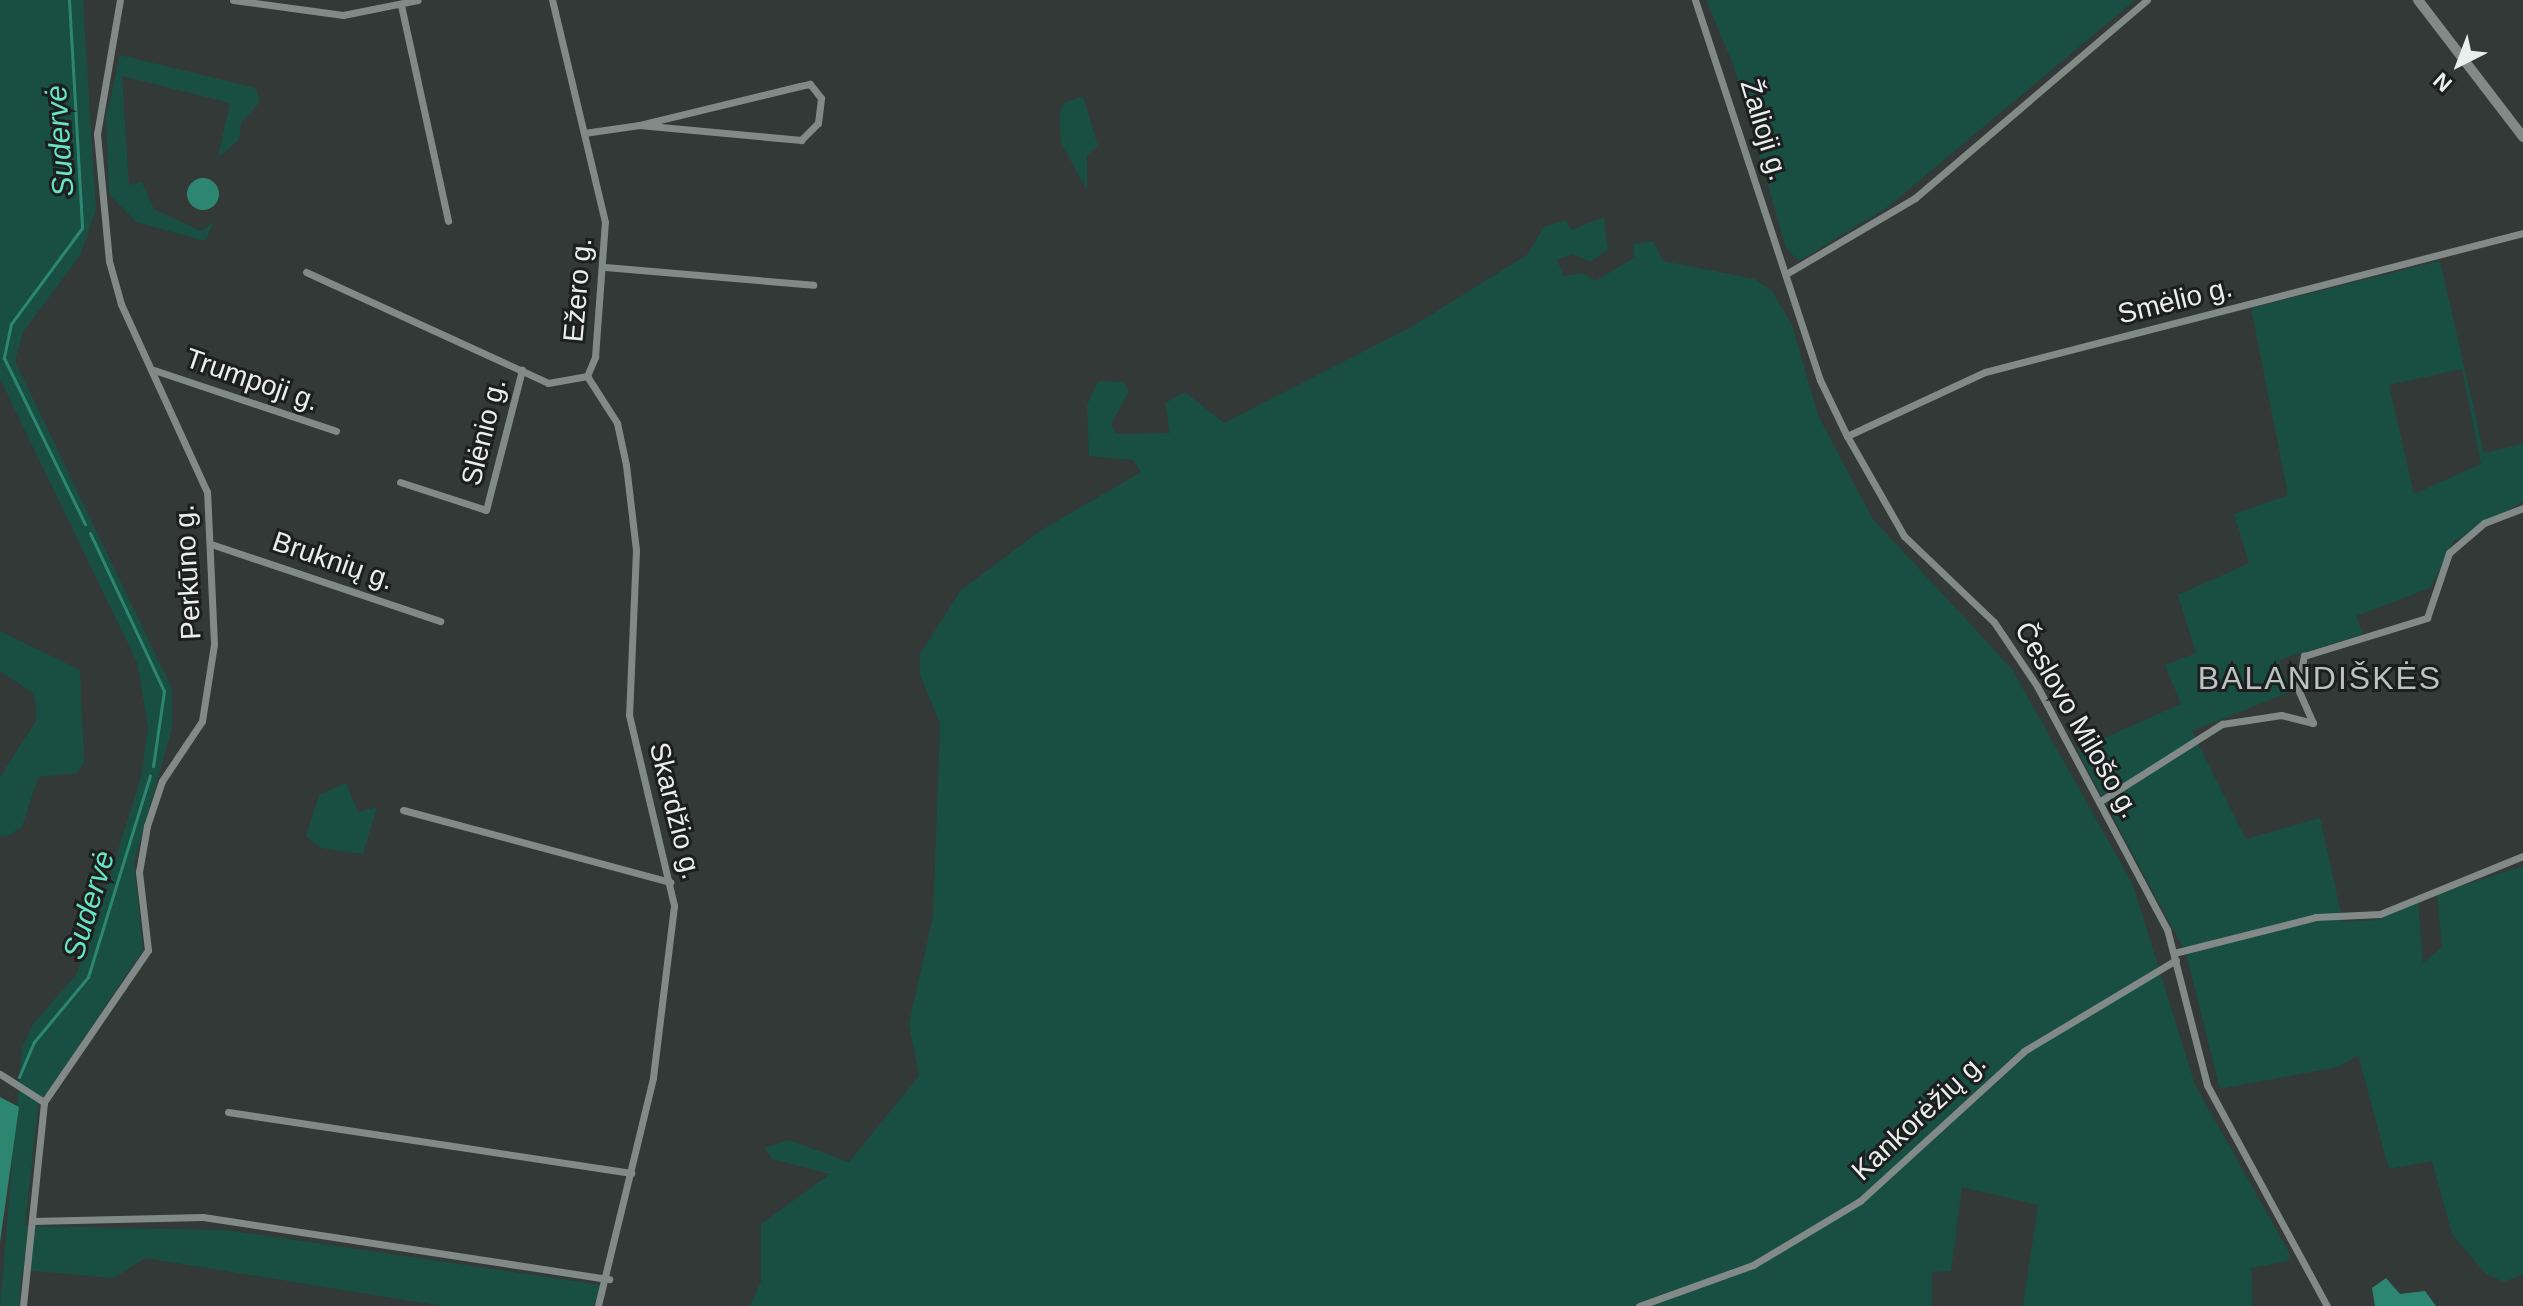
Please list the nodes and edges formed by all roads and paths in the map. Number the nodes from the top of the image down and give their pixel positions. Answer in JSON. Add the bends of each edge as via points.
{"nodes":[{"id":1,"x":120,"y":0,"type":"edge"},
{"id":2,"x":233,"y":0,"type":"edge"},
{"id":3,"x":418,"y":0,"type":"edge"},
{"id":4,"x":552,"y":0,"type":"edge"},
{"id":5,"x":1695,"y":0,"type":"edge"},
{"id":6,"x":2147,"y":0,"type":"edge"},
{"id":7,"x":2418,"y":0,"type":"edge"},
{"id":8,"x":401,"y":5,"type":"junction"},
{"id":9,"x":639,"y":125,"type":"junction"},
{"id":10,"x":584,"y":133,"type":"junction"},
{"id":11,"x":2523,"y":137,"type":"edge"},
{"id":12,"x":448,"y":221,"type":"dead end"},
{"id":13,"x":2523,"y":233,"type":"edge"},
{"id":14,"x":605,"y":267,"type":"junction"},
{"id":15,"x":306,"y":272,"type":"dead end"},
{"id":16,"x":1786,"y":274,"type":"junction"},
{"id":17,"x":813,"y":285,"type":"dead end"},
{"id":18,"x":154,"y":370,"type":"junction"},
{"id":19,"x":522,"y":370,"type":"junction"},
{"id":20,"x":587,"y":376,"type":"junction"},
{"id":21,"x":336,"y":431,"type":"dead end"},
{"id":22,"x":1847,"y":436,"type":"junction"},
{"id":23,"x":400,"y":482,"type":"dead end"},
{"id":24,"x":2523,"y":508,"type":"edge"},
{"id":25,"x":211,"y":544,"type":"junction"},
{"id":26,"x":440,"y":621,"type":"dead end"},
{"id":27,"x":2099,"y":802,"type":"junction"},
{"id":28,"x":403,"y":810,"type":"dead end"},
{"id":29,"x":2523,"y":856,"type":"edge"},
{"id":30,"x":670,"y":882,"type":"junction"},
{"id":31,"x":2175,"y":957,"type":"junction"},
{"id":32,"x":0,"y":1074,"type":"edge"},
{"id":33,"x":44,"y":1102,"type":"junction"},
{"id":34,"x":228,"y":1112,"type":"dead end"},
{"id":35,"x":631,"y":1173,"type":"junction"},
{"id":36,"x":32,"y":1221,"type":"junction"},
{"id":37,"x":609,"y":1279,"type":"junction"},
{"id":38,"x":23,"y":1306,"type":"edge"},
{"id":39,"x":598,"y":1306,"type":"edge"},
{"id":40,"x":1639,"y":1306,"type":"edge"},
{"id":41,"x":2327,"y":1306,"type":"edge"}],
"edges":[{"from":1,"to":18,"type":"street","name":"Perkūno g.","via":[[97,162],[114,282]]},
{"from":2,"to":8,"type":"street","via":[[343,15]]},
{"from":3,"to":8,"type":"street"},
{"from":4,"to":10,"type":"street","name":"Ežero g."},
{"from":5,"to":16,"type":"street","name":"Žalioji g."},
{"from":6,"to":16,"type":"street","via":[[1915,198]]},
{"from":7,"to":11,"type":"street"},
{"from":8,"to":12,"type":"street"},
{"from":9,"to":9,"type":"street","via":[[801,140],[818,123],[821,98],[807,84]]},
{"from":9,"to":10,"type":"street"},
{"from":10,"to":14,"type":"street","name":"Ežero g.","via":[[605,222]]},
{"from":13,"to":22,"type":"street","name":"Smėlio g.","via":[[1985,372]]},
{"from":14,"to":17,"type":"street"},
{"from":14,"to":20,"type":"street","name":"Ežero g."},
{"from":15,"to":19,"type":"street","name":"Ežero g."},
{"from":16,"to":22,"type":"street","name":"Česlovo Milošo g."},
{"from":18,"to":21,"type":"street","name":"Trumpoji g."},
{"from":18,"to":25,"type":"street","name":"Perkūno g.","via":[[204,480]]},
{"from":19,"to":20,"type":"street","name":"Ežero g.","via":[[556,385]]},
{"from":19,"to":23,"type":"street","name":"Slėnio g.","via":[[486,510]]},
{"from":20,"to":30,"type":"street","name":"Skardžio g.","via":[[617,423],[626,465],[636,550],[629,715]]},
{"from":22,"to":27,"type":"street","name":"Česlovo Milošo g.","via":[[1904,536],[2015,650]]},
{"from":24,"to":27,"type":"street","via":[[2473,529],[2449,553],[2427,618],[2304,656],[2298,689],[2313,723],[2281,715],[2210,728]]},
{"from":25,"to":26,"type":"street","name":"Bruknių g."},
{"from":25,"to":33,"type":"street","name":"Perkūno g.","via":[[216,614],[204,711],[162,781],[139,872],[148,950]]},
{"from":27,"to":31,"type":"street","name":"Česlovo Milošo g."},
{"from":28,"to":30,"type":"street"},
{"from":29,"to":31,"type":"street","via":[[2380,914],[2316,917]]},
{"from":30,"to":35,"type":"street","name":"Skardžio g.","via":[[665,1006]]},
{"from":31,"to":40,"type":"street","name":"Kankorėžių g.","via":[[2034,1043],[1860,1201],[1753,1265]]},
{"from":31,"to":41,"type":"street","name":"Česlovo Milošo g.","via":[[2207,1085]]},
{"from":32,"to":33,"type":"street"},
{"from":33,"to":36,"type":"street","name":"Perkūno g."},
{"from":34,"to":35,"type":"street"},
{"from":35,"to":37,"type":"street","name":"Skardžio g."},
{"from":36,"to":37,"type":"street","via":[[203,1217]]},
{"from":36,"to":38,"type":"street","name":"Perkūno g."},
{"from":37,"to":39,"type":"street","name":"Skardžio g."}]}
